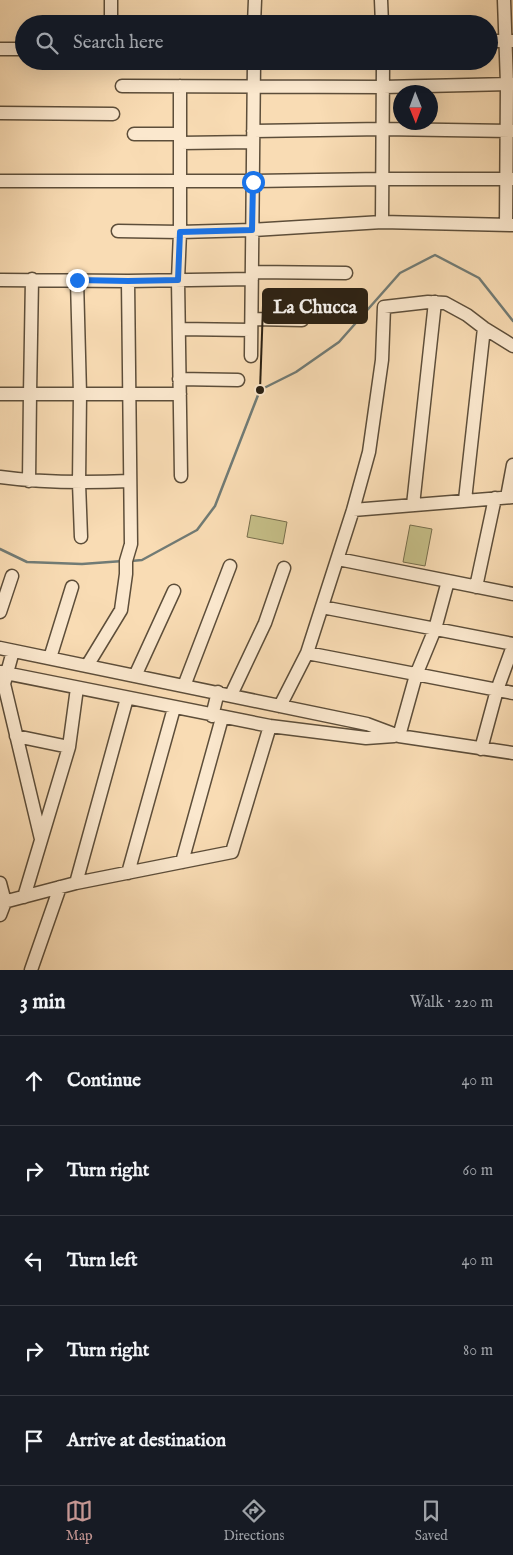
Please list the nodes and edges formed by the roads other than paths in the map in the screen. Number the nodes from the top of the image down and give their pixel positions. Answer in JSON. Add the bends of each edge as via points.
{"nodes":[{"id":1,"x":111,"y":0,"type":"edge"},
{"id":2,"x":255,"y":0,"type":"edge"},
{"id":3,"x":382,"y":0,"type":"edge"},
{"id":4,"x":504,"y":0,"type":"edge"},
{"id":5,"x":111,"y":15,"type":"edge"},
{"id":6,"x":254,"y":15,"type":"edge"},
{"id":7,"x":382,"y":15,"type":"edge"},
{"id":8,"x":509,"y":41,"type":"edge"},
{"id":9,"x":0,"y":49,"type":"edge"},
{"id":10,"x":15,"y":49,"type":"edge"},
{"id":11,"x":254,"y":70,"type":"edge"},
{"id":12,"x":382,"y":70,"type":"edge"},
{"id":13,"x":510,"y":84,"type":"edge"},
{"id":14,"x":122,"y":86,"type":"dead end"},
{"id":15,"x":180,"y":86,"type":"junction"},
{"id":16,"x":254,"y":87,"type":"junction"},
{"id":17,"x":383,"y":87,"type":"junction"},
{"id":18,"x":0,"y":113,"type":"edge"},
{"id":19,"x":113,"y":114,"type":"dead end"},
{"id":20,"x":383,"y":129,"type":"junction"},
{"id":21,"x":510,"y":130,"type":"edge"},
{"id":22,"x":134,"y":134,"type":"dead end"},
{"id":23,"x":253,"y":137,"type":"junction"},
{"id":24,"x":180,"y":138,"type":"junction"},
{"id":25,"x":382,"y":178,"type":"junction"},
{"id":26,"x":510,"y":179,"type":"edge"},
{"id":27,"x":0,"y":181,"type":"edge"},
{"id":28,"x":180,"y":182,"type":"junction"},
{"id":29,"x":253,"y":182,"type":"junction"},
{"id":30,"x":382,"y":222,"type":"junction"},
{"id":31,"x":509,"y":224,"type":"edge"},
{"id":32,"x":252,"y":230,"type":"junction"},
{"id":33,"x":118,"y":231,"type":"dead end"},
{"id":34,"x":180,"y":232,"type":"junction"},
{"id":35,"x":346,"y":273,"type":"dead end"},
{"id":36,"x":252,"y":276,"type":"junction"},
{"id":37,"x":32,"y":279,"type":"junction"},
{"id":38,"x":0,"y":280,"type":"edge"},
{"id":39,"x":77,"y":280,"type":"junction"},
{"id":40,"x":178,"y":280,"type":"junction"},
{"id":41,"x":128,"y":281,"type":"junction"},
{"id":42,"x":435,"y":302,"type":"junction"},
{"id":43,"x":302,"y":320,"type":"dead end"},
{"id":44,"x":252,"y":325,"type":"junction"},
{"id":45,"x":484,"y":328,"type":"junction"},
{"id":46,"x":179,"y":329,"type":"junction"},
{"id":47,"x":513,"y":346,"type":"edge"},
{"id":48,"x":251,"y":356,"type":"dead end"},
{"id":49,"x":180,"y":379,"type":"junction"},
{"id":50,"x":238,"y":380,"type":"dead end"},
{"id":51,"x":130,"y":393,"type":"junction"},
{"id":52,"x":0,"y":394,"type":"edge"},
{"id":53,"x":30,"y":394,"type":"junction"},
{"id":54,"x":80,"y":394,"type":"junction"},
{"id":55,"x":180,"y":394,"type":"junction"},
{"id":56,"x":513,"y":465,"type":"edge"},
{"id":57,"x":181,"y":476,"type":"dead end"},
{"id":58,"x":0,"y":477,"type":"edge"},
{"id":59,"x":30,"y":481,"type":"junction"},
{"id":60,"x":130,"y":481,"type":"junction"},
{"id":61,"x":79,"y":483,"type":"junction"},
{"id":62,"x":505,"y":497,"type":"edge"},
{"id":63,"x":465,"y":500,"type":"junction"},
{"id":64,"x":413,"y":505,"type":"junction"},
{"id":65,"x":353,"y":510,"type":"junction"},
{"id":66,"x":80,"y":537,"type":"dead end"},
{"id":67,"x":338,"y":559,"type":"junction"},
{"id":68,"x":230,"y":566,"type":"dead end"},
{"id":69,"x":284,"y":568,"type":"dead end"},
{"id":70,"x":12,"y":576,"type":"dead end"},
{"id":71,"x":448,"y":581,"type":"junction"},
{"id":72,"x":72,"y":587,"type":"dead end"},
{"id":73,"x":476,"y":587,"type":"junction"},
{"id":74,"x":174,"y":591,"type":"dead end"},
{"id":75,"x":513,"y":594,"type":"edge"},
{"id":76,"x":322,"y":607,"type":"junction"},
{"id":77,"x":0,"y":612,"type":"edge"},
{"id":78,"x":435,"y":629,"type":"junction"},
{"id":79,"x":513,"y":645,"type":"edge"},
{"id":80,"x":6,"y":650,"type":"edge"},
{"id":81,"x":307,"y":653,"type":"junction"},
{"id":82,"x":50,"y":658,"type":"junction"},
{"id":83,"x":87,"y":666,"type":"junction"},
{"id":84,"x":3,"y":673,"type":"edge"},
{"id":85,"x":416,"y":675,"type":"junction"},
{"id":86,"x":135,"y":676,"type":"junction"},
{"id":87,"x":184,"y":686,"type":"junction"},
{"id":88,"x":77,"y":688,"type":"junction"},
{"id":89,"x":497,"y":690,"type":"junction"},
{"id":90,"x":218,"y":692,"type":"junction"},
{"id":91,"x":513,"y":693,"type":"edge"},
{"id":92,"x":231,"y":695,"type":"junction"},
{"id":93,"x":127,"y":698,"type":"junction"},
{"id":94,"x":280,"y":706,"type":"junction"},
{"id":95,"x":174,"y":708,"type":"junction"},
{"id":96,"x":217,"y":717,"type":"junction"},
{"id":97,"x":270,"y":726,"type":"junction"},
{"id":98,"x":16,"y":736,"type":"junction"},
{"id":99,"x":399,"y":736,"type":"junction"},
{"id":100,"x":69,"y":747,"type":"junction"},
{"id":101,"x":482,"y":748,"type":"junction"},
{"id":102,"x":513,"y":753,"type":"edge"},
{"id":103,"x":41,"y":839,"type":"junction"},
{"id":104,"x":182,"y":862,"type":"junction"},
{"id":105,"x":128,"y":873,"type":"junction"},
{"id":106,"x":0,"y":883,"type":"edge"},
{"id":107,"x":76,"y":884,"type":"junction"},
{"id":108,"x":60,"y":888,"type":"junction"},
{"id":109,"x":24,"y":897,"type":"junction"},
{"id":110,"x":2,"y":902,"type":"edge"},
{"id":111,"x":0,"y":915,"type":"edge"},
{"id":112,"x":31,"y":970,"type":"edge"}],
"edges":[{"from":1,"to":5,"type":"street"},
{"from":2,"to":6,"type":"street"},
{"from":3,"to":7,"type":"street"},
{"from":4,"to":8,"type":"street"},
{"from":8,"to":13,"type":"street"},
{"from":9,"to":10,"type":"street"},
{"from":11,"to":16,"type":"street"},
{"from":12,"to":17,"type":"street"},
{"from":13,"to":17,"type":"street"},
{"from":13,"to":21,"type":"street"},
{"from":14,"to":15,"type":"street"},
{"from":15,"to":16,"type":"street"},
{"from":15,"to":24,"type":"street"},
{"from":16,"to":17,"type":"street"},
{"from":16,"to":23,"type":"street"},
{"from":17,"to":20,"type":"street"},
{"from":18,"to":19,"type":"street"},
{"from":20,"to":21,"type":"street"},
{"from":20,"to":23,"type":"street"},
{"from":20,"to":25,"type":"street"},
{"from":21,"to":26,"type":"street"},
{"from":22,"to":24,"type":"street"},
{"from":23,"to":24,"type":"street"},
{"from":23,"to":29,"type":"street"},
{"from":24,"to":28,"type":"street"},
{"from":25,"to":26,"type":"street"},
{"from":25,"to":29,"type":"street"},
{"from":25,"to":30,"type":"street"},
{"from":26,"to":31,"type":"street"},
{"from":27,"to":28,"type":"street"},
{"from":28,"to":29,"type":"street"},
{"from":28,"to":34,"type":"street"},
{"from":29,"to":32,"type":"street"},
{"from":30,"to":31,"type":"street"},
{"from":30,"to":32,"type":"street"},
{"from":32,"to":34,"type":"street"},
{"from":32,"to":36,"type":"street"},
{"from":33,"to":34,"type":"street"},
{"from":34,"to":40,"type":"street"},
{"from":35,"to":36,"type":"street"},
{"from":36,"to":40,"type":"street"},
{"from":36,"to":44,"type":"street"},
{"from":37,"to":38,"type":"street"},
{"from":37,"to":39,"type":"street"},
{"from":37,"to":53,"type":"street"},
{"from":39,"to":41,"type":"street"},
{"from":39,"to":54,"type":"street"},
{"from":40,"to":41,"type":"street"},
{"from":40,"to":46,"type":"street"},
{"from":41,"to":51,"type":"street"},
{"from":42,"to":45,"type":"street","via":[[453,306]]},
{"from":42,"to":64,"type":"street"},
{"from":42,"to":65,"type":"street","via":[[384,307],[382,360],[369,452]]},
{"from":43,"to":44,"type":"street"},
{"from":44,"to":46,"type":"street"},
{"from":44,"to":48,"type":"street"},
{"from":45,"to":47,"type":"street"},
{"from":45,"to":63,"type":"street"},
{"from":46,"to":49,"type":"street"},
{"from":49,"to":50,"type":"street"},
{"from":49,"to":55,"type":"street"},
{"from":51,"to":54,"type":"street"},
{"from":51,"to":55,"type":"street"},
{"from":51,"to":60,"type":"street"},
{"from":52,"to":53,"type":"street"},
{"from":53,"to":54,"type":"street"},
{"from":53,"to":59,"type":"street"},
{"from":54,"to":61,"type":"street"},
{"from":55,"to":57,"type":"street"},
{"from":56,"to":62,"type":"street"},
{"from":58,"to":59,"type":"street"},
{"from":59,"to":61,"type":"street"},
{"from":60,"to":61,"type":"street"},
{"from":60,"to":83,"type":"street","via":[[131,544],[121,610]]},
{"from":61,"to":66,"type":"street"},
{"from":62,"to":63,"type":"street"},
{"from":62,"to":73,"type":"street"},
{"from":63,"to":64,"type":"street"},
{"from":64,"to":65,"type":"street"},
{"from":65,"to":67,"type":"street"},
{"from":67,"to":71,"type":"street"},
{"from":67,"to":76,"type":"street"},
{"from":68,"to":87,"type":"street"},
{"from":69,"to":92,"type":"street","via":[[265,623]]},
{"from":70,"to":77,"type":"street"},
{"from":71,"to":73,"type":"street"},
{"from":71,"to":78,"type":"street"},
{"from":72,"to":82,"type":"street"},
{"from":73,"to":75,"type":"street"},
{"from":74,"to":86,"type":"street"},
{"from":76,"to":78,"type":"street"},
{"from":76,"to":81,"type":"street"},
{"from":78,"to":79,"type":"street"},
{"from":78,"to":85,"type":"street"},
{"from":79,"to":89,"type":"street"},
{"from":80,"to":82,"type":"street"},
{"from":80,"to":84,"type":"street"},
{"from":81,"to":85,"type":"street"},
{"from":81,"to":94,"type":"street"},
{"from":82,"to":83,"type":"street"},
{"from":83,"to":86,"type":"street"},
{"from":84,"to":88,"type":"street"},
{"from":84,"to":98,"type":"street"},
{"from":85,"to":89,"type":"street"},
{"from":85,"to":99,"type":"street"},
{"from":86,"to":87,"type":"street"},
{"from":87,"to":90,"type":"street"},
{"from":88,"to":93,"type":"street"},
{"from":88,"to":100,"type":"street"},
{"from":89,"to":91,"type":"street"},
{"from":89,"to":101,"type":"street"},
{"from":90,"to":92,"type":"street"},
{"from":90,"to":96,"type":"street"},
{"from":92,"to":94,"type":"street"},
{"from":93,"to":95,"type":"street"},
{"from":93,"to":107,"type":"street"},
{"from":94,"to":99,"type":"street","via":[[367,724]]},
{"from":95,"to":96,"type":"street"},
{"from":95,"to":105,"type":"street"},
{"from":96,"to":97,"type":"street"},
{"from":96,"to":104,"type":"street"},
{"from":97,"to":99,"type":"street","via":[[366,738]]},
{"from":97,"to":104,"type":"street","via":[[232,852]]},
{"from":98,"to":100,"type":"street"},
{"from":98,"to":103,"type":"street"},
{"from":99,"to":101,"type":"street"},
{"from":100,"to":103,"type":"street"},
{"from":101,"to":102,"type":"street"},
{"from":103,"to":109,"type":"street"},
{"from":104,"to":105,"type":"street"},
{"from":105,"to":107,"type":"street"},
{"from":106,"to":110,"type":"street"},
{"from":107,"to":108,"type":"street"},
{"from":108,"to":109,"type":"street"},
{"from":108,"to":112,"type":"street"},
{"from":109,"to":110,"type":"street"},
{"from":110,"to":111,"type":"street"}]}
